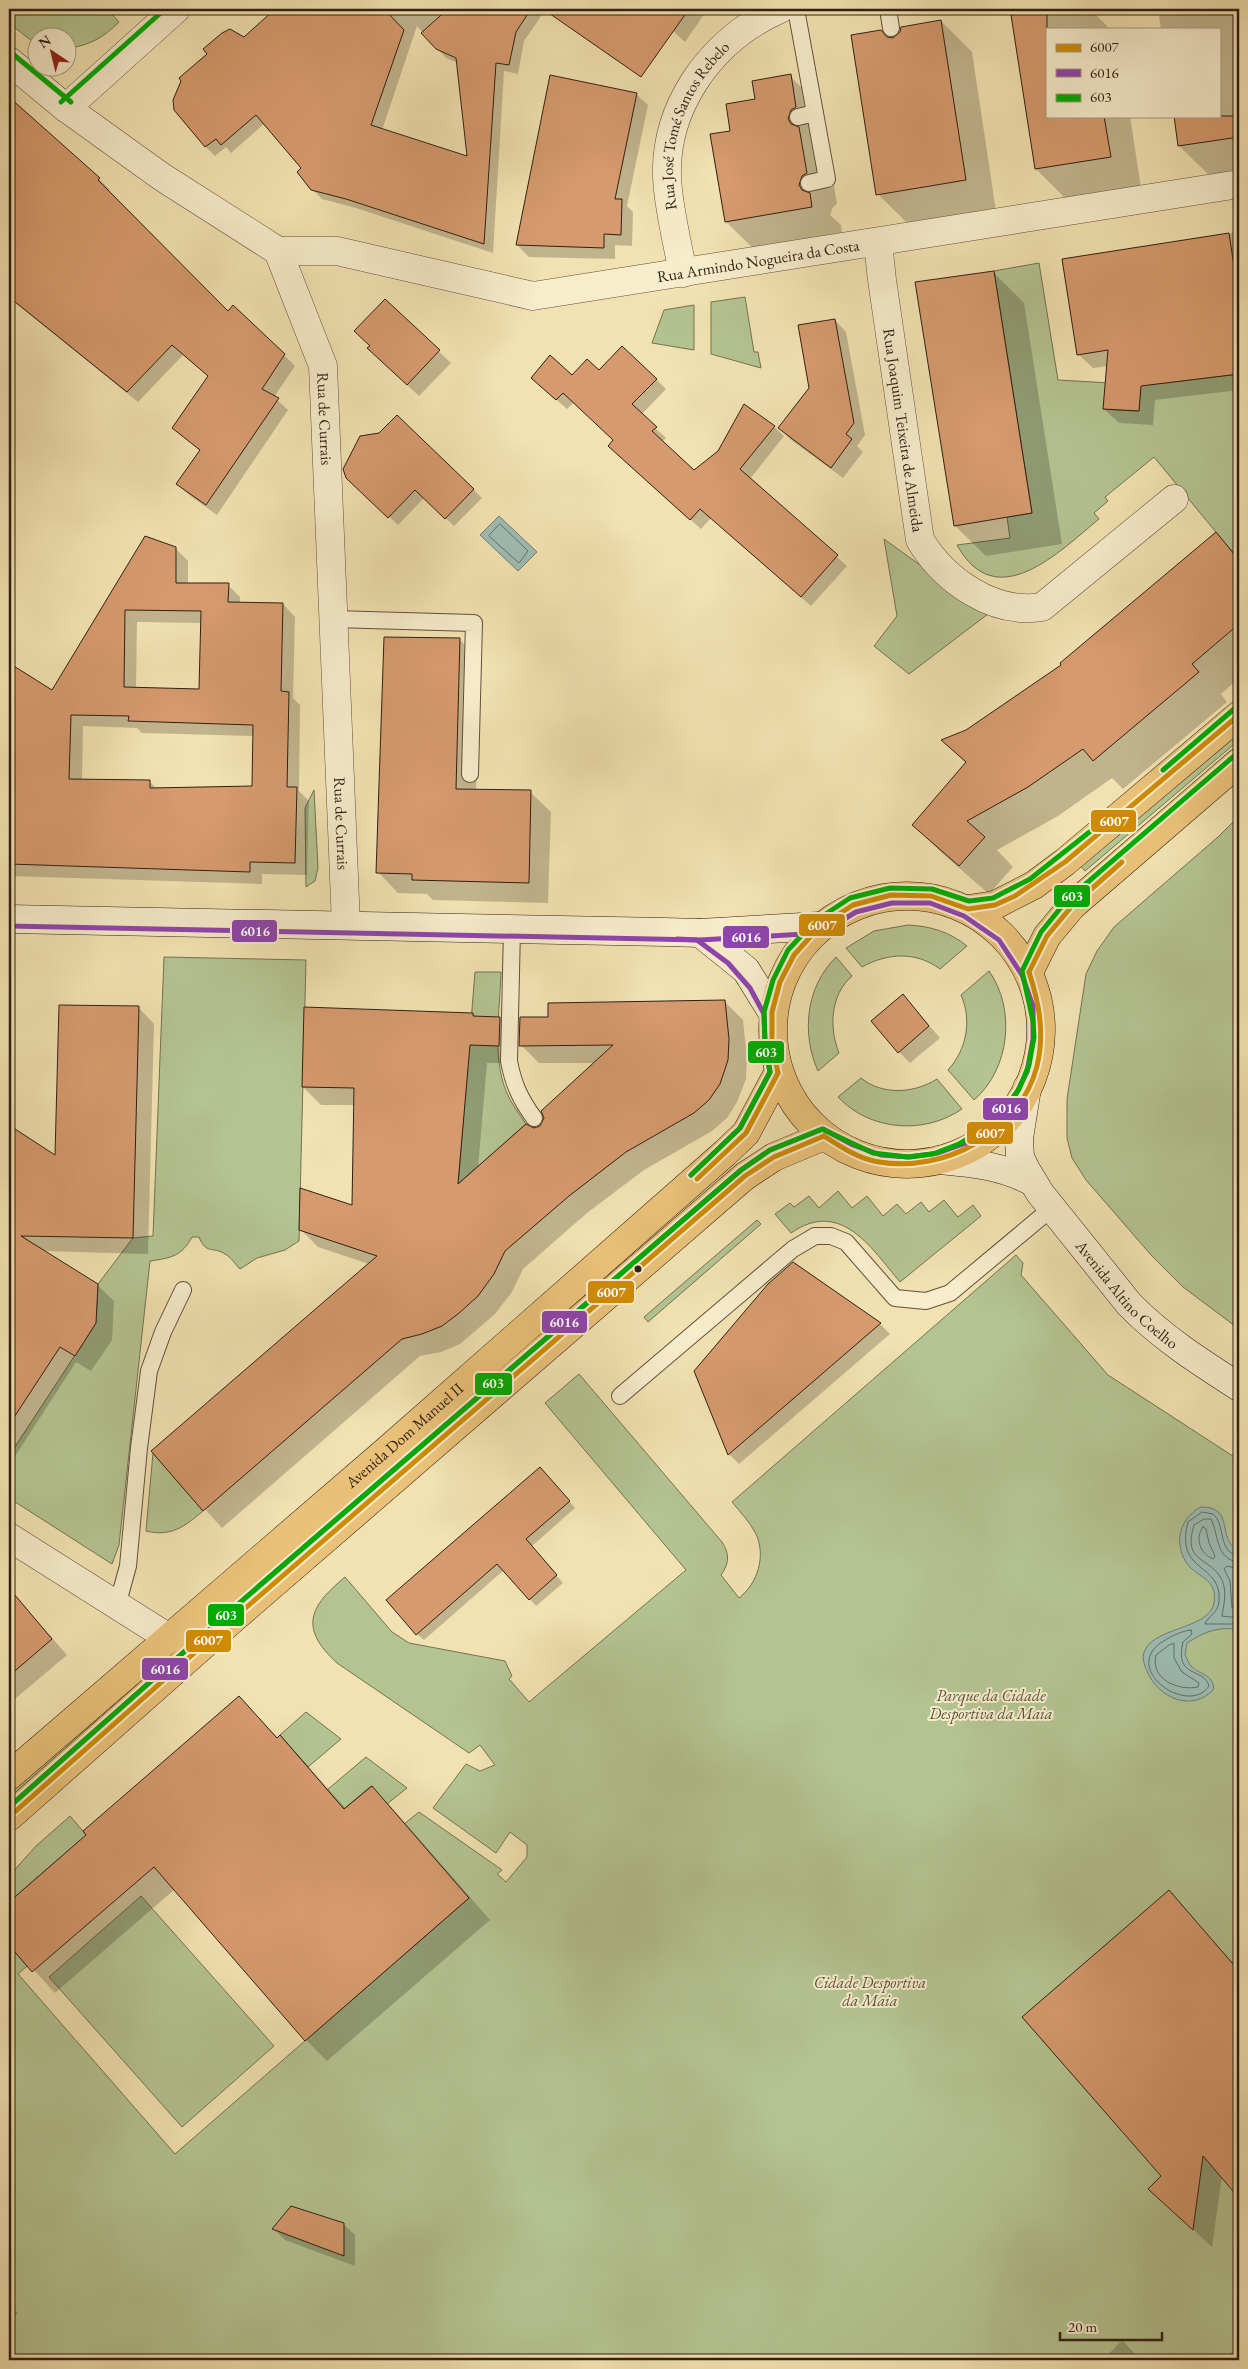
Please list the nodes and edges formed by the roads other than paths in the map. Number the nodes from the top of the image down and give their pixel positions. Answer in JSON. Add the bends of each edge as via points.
{"nodes":[{"id":1,"x":176,"y":9,"type":"edge"},
{"id":2,"x":780,"y":9,"type":"edge"},
{"id":3,"x":796,"y":9,"type":"edge"},
{"id":4,"x":888,"y":9,"type":"edge"},
{"id":5,"x":891,"y":28,"type":"dead end"},
{"id":6,"x":9,"y":61,"type":"edge"},
{"id":7,"x":66,"y":108,"type":"junction"},
{"id":8,"x":815,"y":114,"type":"junction"},
{"id":9,"x":798,"y":116,"type":"dead end"},
{"id":10,"x":808,"y":183,"type":"dead end"},
{"id":11,"x":1239,"y":184,"type":"edge"},
{"id":12,"x":878,"y":243,"type":"junction"},
{"id":13,"x":278,"y":252,"type":"junction"},
{"id":14,"x":683,"y":273,"type":"junction"},
{"id":15,"x":1174,"y":499,"type":"dead end"},
{"id":16,"x":333,"y":620,"type":"junction"},
{"id":17,"x":1239,"y":715,"type":"edge"},
{"id":18,"x":1239,"y":762,"type":"edge"},
{"id":19,"x":470,"y":774,"type":"dead end"},
{"id":20,"x":968,"y":909,"type":"junction"},
{"id":21,"x":9,"y":919,"type":"edge"},
{"id":22,"x":346,"y":924,"type":"junction"},
{"id":23,"x":820,"y":926,"type":"junction"},
{"id":24,"x":512,"y":928,"type":"junction"},
{"id":25,"x":700,"y":933,"type":"junction"},
{"id":26,"x":1029,"y":972,"type":"junction"},
{"id":27,"x":772,"y":1012,"type":"junction"},
{"id":28,"x":778,"y":1073,"type":"junction"},
{"id":29,"x":1027,"y":1088,"type":"junction"},
{"id":30,"x":534,"y":1118,"type":"dead end"},
{"id":31,"x":824,"y":1136,"type":"junction"},
{"id":32,"x":940,"y":1160,"type":"junction"},
{"id":33,"x":1032,"y":1182,"type":"junction"},
{"id":34,"x":1052,"y":1208,"type":"junction"},
{"id":35,"x":183,"y":1290,"type":"dead end"},
{"id":36,"x":1239,"y":1387,"type":"edge"},
{"id":37,"x":620,"y":1396,"type":"dead end"},
{"id":38,"x":9,"y":1537,"type":"edge"},
{"id":39,"x":117,"y":1606,"type":"junction"},
{"id":40,"x":234,"y":1618,"type":"junction"},
{"id":41,"x":169,"y":1638,"type":"junction"},
{"id":42,"x":9,"y":1776,"type":"edge"},
{"id":43,"x":9,"y":1817,"type":"edge"}],
"edges":[{"from":1,"to":7,"type":"street"},
{"from":2,"to":14,"type":"street","name":"Rua José Tomé Santos Rebelo","via":[[742,30],[722,47],[693,84],[678,114],[670,145],[668,190]]},
{"from":3,"to":8,"type":"lane"},
{"from":4,"to":5,"type":"lane"},
{"from":6,"to":7,"type":"street"},
{"from":7,"to":13,"type":"street","via":[[162,177]]},
{"from":8,"to":9,"type":"lane"},
{"from":8,"to":10,"type":"lane","via":[[827,179]]},
{"from":11,"to":12,"type":"street","name":"Rua Armindo Nogueira da Costa"},
{"from":12,"to":14,"type":"street","name":"Rua Armindo Nogueira da Costa"},
{"from":12,"to":15,"type":"street","name":"Rua Joaquim Teixeira de Almeida","via":[[920,540],[928,554],[949,574],[993,602],[1027,610],[1042,607]]},
{"from":13,"to":14,"type":"street","name":"Rua Armindo Nogueira da Costa","via":[[337,251],[533,296]]},
{"from":13,"to":16,"type":"street","name":"Rua de Currais","via":[[323,366]]},
{"from":16,"to":19,"type":"lane","via":[[474,623]]},
{"from":16,"to":22,"type":"street","name":"Rua de Currais"},
{"from":17,"to":20,"type":"main road","via":[[1066,862],[1034,885],[995,905]]},
{"from":18,"to":26,"type":"main road","via":[[1072,906],[1048,936]]},
{"from":20,"to":23,"type":"main road","via":[[931,896],[891,895],[854,905]]},
{"from":20,"to":26,"type":"main road","via":[[1004,935]]},
{"from":21,"to":22,"type":"street"},
{"from":22,"to":24,"type":"street"},
{"from":23,"to":25,"type":"street"},
{"from":23,"to":27,"type":"main road","via":[[794,955],[780,982]]},
{"from":24,"to":25,"type":"street"},
{"from":24,"to":30,"type":"lane","via":[[508,1061],[512,1081]]},
{"from":25,"to":27,"type":"street","via":[[746,970]]},
{"from":26,"to":29,"type":"main road","via":[[1040,1005],[1041,1040],[1034,1075]]},
{"from":27,"to":28,"type":"main road","via":[[772,1043]]},
{"from":28,"to":31,"type":"main road","via":[[796,1108]]},
{"from":28,"to":41,"type":"main road","name":"Avenida Dom Manuel II","via":[[746,1133],[725,1154]]},
{"from":29,"to":32,"type":"main road","via":[[1018,1106],[994,1132],[969,1150]]},
{"from":29,"to":33,"type":"street","name":"Avenida Altino Coelho","via":[[1019,1138],[1020,1157]]},
{"from":31,"to":32,"type":"main road","via":[[850,1152],[879,1162],[910,1164]]},
{"from":31,"to":40,"type":"main road","name":"Avenida Dom Manuel II","via":[[774,1157],[745,1176]]},
{"from":32,"to":33,"type":"street","name":"Avenida Altino Coelho","via":[[1006,1169]]},
{"from":33,"to":34,"type":"street","name":"Avenida Altino Coelho"},
{"from":34,"to":36,"type":"street","name":"Avenida Altino Coelho","via":[[1145,1320]]},
{"from":34,"to":37,"type":"lane","via":[[950,1293],[926,1300],[896,1298],[846,1242],[831,1236],[815,1236],[793,1249]]},
{"from":35,"to":39,"type":"lane","via":[[162,1332],[149,1371],[128,1566]]},
{"from":38,"to":39,"type":"street"},
{"from":39,"to":41,"type":"street"},
{"from":40,"to":41,"type":"street"},
{"from":40,"to":43,"type":"main road","name":"Avenida Dom Manuel II"},
{"from":41,"to":42,"type":"main road","name":"Avenida Dom Manuel II"}]}
